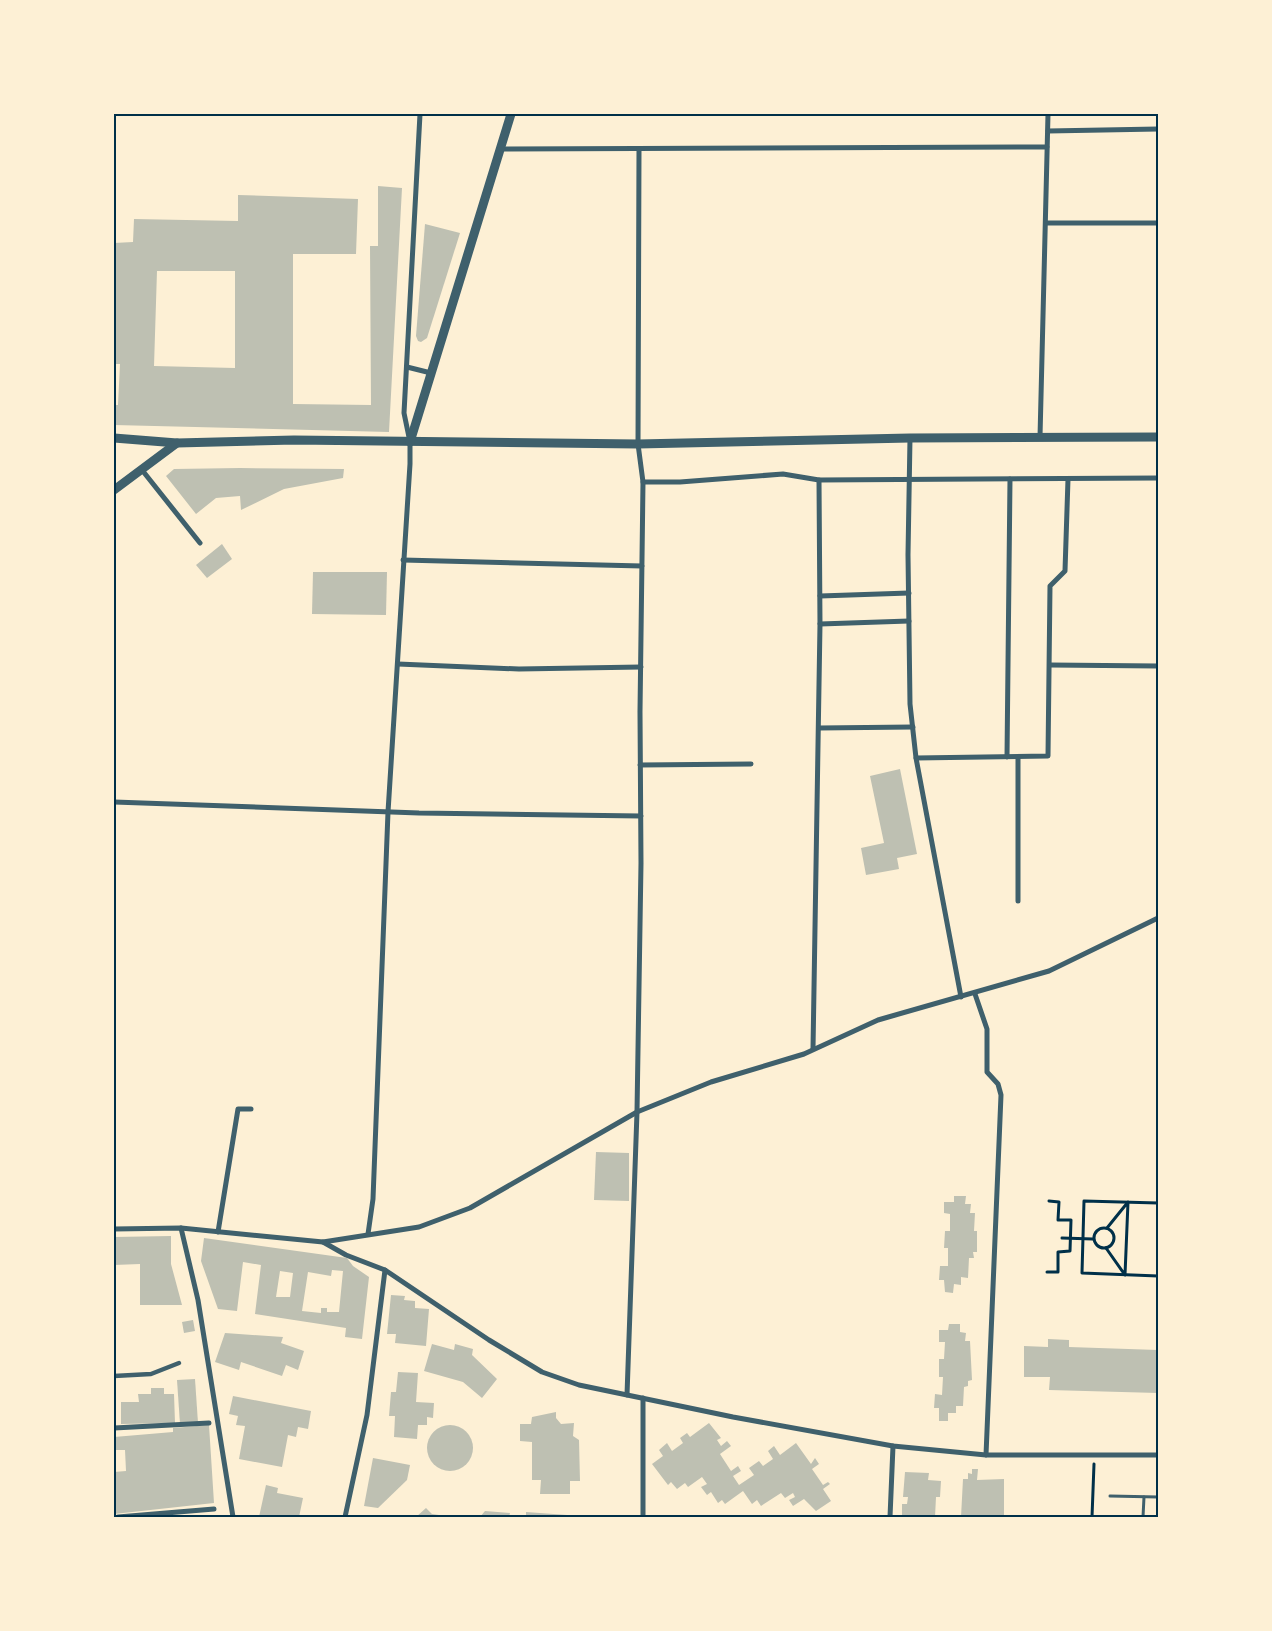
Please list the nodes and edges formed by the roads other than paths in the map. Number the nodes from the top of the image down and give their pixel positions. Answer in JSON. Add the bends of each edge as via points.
{"nodes":[{"id":1,"x":420,"y":114,"type":"edge"},
{"id":2,"x":510,"y":114,"type":"edge"},
{"id":3,"x":1048,"y":114,"type":"edge"},
{"id":4,"x":1158,"y":130,"type":"edge"},
{"id":5,"x":1048,"y":131,"type":"junction"},
{"id":6,"x":1047,"y":147,"type":"junction"},
{"id":7,"x":639,"y":149,"type":"junction"},
{"id":8,"x":500,"y":150,"type":"junction"},
{"id":9,"x":1046,"y":223,"type":"junction"},
{"id":10,"x":1158,"y":223,"type":"edge"},
{"id":11,"x":406,"y":367,"type":"junction"},
{"id":12,"x":431,"y":373,"type":"junction"},
{"id":13,"x":1040,"y":437,"type":"junction"},
{"id":14,"x":1158,"y":437,"type":"edge"},
{"id":15,"x":114,"y":438,"type":"edge"},
{"id":16,"x":910,"y":438,"type":"junction"},
{"id":17,"x":176,"y":442,"type":"junction"},
{"id":18,"x":410,"y":442,"type":"junction"},
{"id":19,"x":638,"y":444,"type":"junction"},
{"id":20,"x":142,"y":470,"type":"junction"},
{"id":21,"x":1158,"y":478,"type":"edge"},
{"id":22,"x":908,"y":479,"type":"junction"},
{"id":23,"x":1010,"y":479,"type":"junction"},
{"id":24,"x":1068,"y":479,"type":"junction"},
{"id":25,"x":818,"y":480,"type":"junction"},
{"id":26,"x":643,"y":482,"type":"junction"},
{"id":27,"x":114,"y":490,"type":"edge"},
{"id":28,"x":200,"y":544,"type":"dead end"},
{"id":29,"x":403,"y":560,"type":"junction"},
{"id":30,"x":642,"y":566,"type":"junction"},
{"id":31,"x":909,"y":593,"type":"junction"},
{"id":32,"x":820,"y":596,"type":"junction"},
{"id":33,"x":910,"y":621,"type":"junction"},
{"id":34,"x":820,"y":624,"type":"junction"},
{"id":35,"x":398,"y":664,"type":"junction"},
{"id":36,"x":1050,"y":665,"type":"junction"},
{"id":37,"x":1158,"y":666,"type":"edge"},
{"id":38,"x":641,"y":667,"type":"junction"},
{"id":39,"x":913,"y":727,"type":"junction"},
{"id":40,"x":818,"y":728,"type":"junction"},
{"id":41,"x":1018,"y":756,"type":"junction"},
{"id":42,"x":1007,"y":757,"type":"junction"},
{"id":43,"x":916,"y":758,"type":"junction"},
{"id":44,"x":751,"y":764,"type":"dead end"},
{"id":45,"x":640,"y":765,"type":"junction"},
{"id":46,"x":114,"y":802,"type":"edge"},
{"id":47,"x":388,"y":812,"type":"junction"},
{"id":48,"x":641,"y":816,"type":"junction"},
{"id":49,"x":1018,"y":901,"type":"dead end"},
{"id":50,"x":1158,"y":918,"type":"edge"},
{"id":51,"x":975,"y":994,"type":"junction"},
{"id":52,"x":961,"y":997,"type":"junction"},
{"id":53,"x":813,"y":1050,"type":"junction"},
{"id":54,"x":251,"y":1109,"type":"dead end"},
{"id":55,"x":637,"y":1112,"type":"junction"},
{"id":56,"x":114,"y":1228,"type":"edge"},
{"id":57,"x":180,"y":1228,"type":"junction"},
{"id":58,"x":218,"y":1232,"type":"junction"},
{"id":59,"x":368,"y":1234,"type":"junction"},
{"id":60,"x":323,"y":1242,"type":"junction"},
{"id":61,"x":385,"y":1270,"type":"junction"},
{"id":62,"x":179,"y":1363,"type":"dead end"},
{"id":63,"x":114,"y":1376,"type":"edge"},
{"id":64,"x":628,"y":1394,"type":"junction"},
{"id":65,"x":643,"y":1398,"type":"junction"},
{"id":66,"x":209,"y":1423,"type":"dead end"},
{"id":67,"x":114,"y":1428,"type":"edge"},
{"id":68,"x":893,"y":1446,"type":"junction"},
{"id":69,"x":986,"y":1455,"type":"junction"},
{"id":70,"x":1158,"y":1456,"type":"edge"},
{"id":71,"x":1110,"y":1496,"type":"dead end"},
{"id":72,"x":1144,"y":1496,"type":"junction"},
{"id":73,"x":1158,"y":1497,"type":"edge"},
{"id":74,"x":214,"y":1509,"type":"dead end"},
{"id":75,"x":118,"y":1517,"type":"edge"},
{"id":76,"x":233,"y":1517,"type":"edge"},
{"id":77,"x":345,"y":1517,"type":"edge"},
{"id":78,"x":643,"y":1517,"type":"edge"},
{"id":79,"x":890,"y":1517,"type":"edge"},
{"id":80,"x":1143,"y":1517,"type":"edge"}],
"edges":[{"from":1,"to":11,"type":"street"},
{"from":2,"to":8,"type":"street"},
{"from":3,"to":5,"type":"street"},
{"from":4,"to":5,"type":"street"},
{"from":5,"to":6,"type":"street"},
{"from":6,"to":7,"type":"street"},
{"from":6,"to":9,"type":"street"},
{"from":7,"to":8,"type":"street"},
{"from":7,"to":19,"type":"street"},
{"from":8,"to":12,"type":"street"},
{"from":9,"to":10,"type":"street"},
{"from":9,"to":13,"type":"street"},
{"from":11,"to":12,"type":"street"},
{"from":11,"to":18,"type":"street","via":[[404,413]]},
{"from":12,"to":18,"type":"street"},
{"from":13,"to":14,"type":"street"},
{"from":13,"to":16,"type":"street"},
{"from":15,"to":17,"type":"street"},
{"from":16,"to":19,"type":"street"},
{"from":16,"to":22,"type":"street"},
{"from":17,"to":18,"type":"street"},
{"from":17,"to":20,"type":"street"},
{"from":18,"to":19,"type":"street"},
{"from":18,"to":29,"type":"street"},
{"from":19,"to":26,"type":"street"},
{"from":20,"to":27,"type":"street"},
{"from":20,"to":28,"type":"street"},
{"from":21,"to":24,"type":"street"},
{"from":22,"to":23,"type":"street"},
{"from":22,"to":25,"type":"street"},
{"from":22,"to":31,"type":"street"},
{"from":23,"to":24,"type":"street"},
{"from":23,"to":42,"type":"street"},
{"from":24,"to":36,"type":"street","via":[[1065,571],[1050,586]]},
{"from":25,"to":26,"type":"street","via":[[783,474]]},
{"from":25,"to":32,"type":"street"},
{"from":26,"to":30,"type":"street"},
{"from":29,"to":30,"type":"street"},
{"from":29,"to":35,"type":"street"},
{"from":30,"to":38,"type":"street"},
{"from":31,"to":32,"type":"street"},
{"from":31,"to":33,"type":"street"},
{"from":32,"to":34,"type":"street"},
{"from":33,"to":34,"type":"street"},
{"from":33,"to":39,"type":"street"},
{"from":34,"to":40,"type":"street"},
{"from":35,"to":38,"type":"street","via":[[518,668]]},
{"from":35,"to":47,"type":"street"},
{"from":36,"to":37,"type":"street"},
{"from":36,"to":41,"type":"street","via":[[1048,756]]},
{"from":38,"to":45,"type":"street"},
{"from":39,"to":40,"type":"street"},
{"from":39,"to":43,"type":"street"},
{"from":40,"to":53,"type":"street"},
{"from":41,"to":42,"type":"street"},
{"from":41,"to":49,"type":"street"},
{"from":42,"to":43,"type":"street"},
{"from":43,"to":52,"type":"street"},
{"from":44,"to":45,"type":"street"},
{"from":45,"to":48,"type":"street"},
{"from":46,"to":47,"type":"street"},
{"from":47,"to":48,"type":"street"},
{"from":47,"to":59,"type":"street","via":[[373,1199]]},
{"from":48,"to":55,"type":"street"},
{"from":50,"to":51,"type":"street","via":[[1049,971]]},
{"from":51,"to":52,"type":"street"},
{"from":51,"to":69,"type":"street","via":[[987,1030],[987,1072],[998,1084],[1001,1095]]},
{"from":52,"to":53,"type":"street","via":[[878,1020]]},
{"from":53,"to":55,"type":"street","via":[[711,1082]]},
{"from":54,"to":58,"type":"street","via":[[238,1109]]},
{"from":55,"to":59,"type":"street","via":[[470,1208],[419,1227]]},
{"from":55,"to":64,"type":"street"},
{"from":56,"to":57,"type":"street"},
{"from":57,"to":58,"type":"street"},
{"from":57,"to":76,"type":"street","via":[[198,1300]]},
{"from":58,"to":60,"type":"street"},
{"from":59,"to":60,"type":"street"},
{"from":60,"to":61,"type":"street"},
{"from":61,"to":64,"type":"street","via":[[542,1372],[579,1385]]},
{"from":61,"to":77,"type":"street","via":[[368,1415]]},
{"from":62,"to":63,"type":"street","via":[[151,1374]]},
{"from":64,"to":65,"type":"street"},
{"from":65,"to":68,"type":"street"},
{"from":65,"to":78,"type":"street"},
{"from":66,"to":67,"type":"street"},
{"from":68,"to":69,"type":"street"},
{"from":68,"to":79,"type":"street"},
{"from":69,"to":70,"type":"street"},
{"from":71,"to":72,"type":"lane"},
{"from":72,"to":73,"type":"lane"},
{"from":72,"to":80,"type":"lane"},
{"from":74,"to":75,"type":"street"}]}
